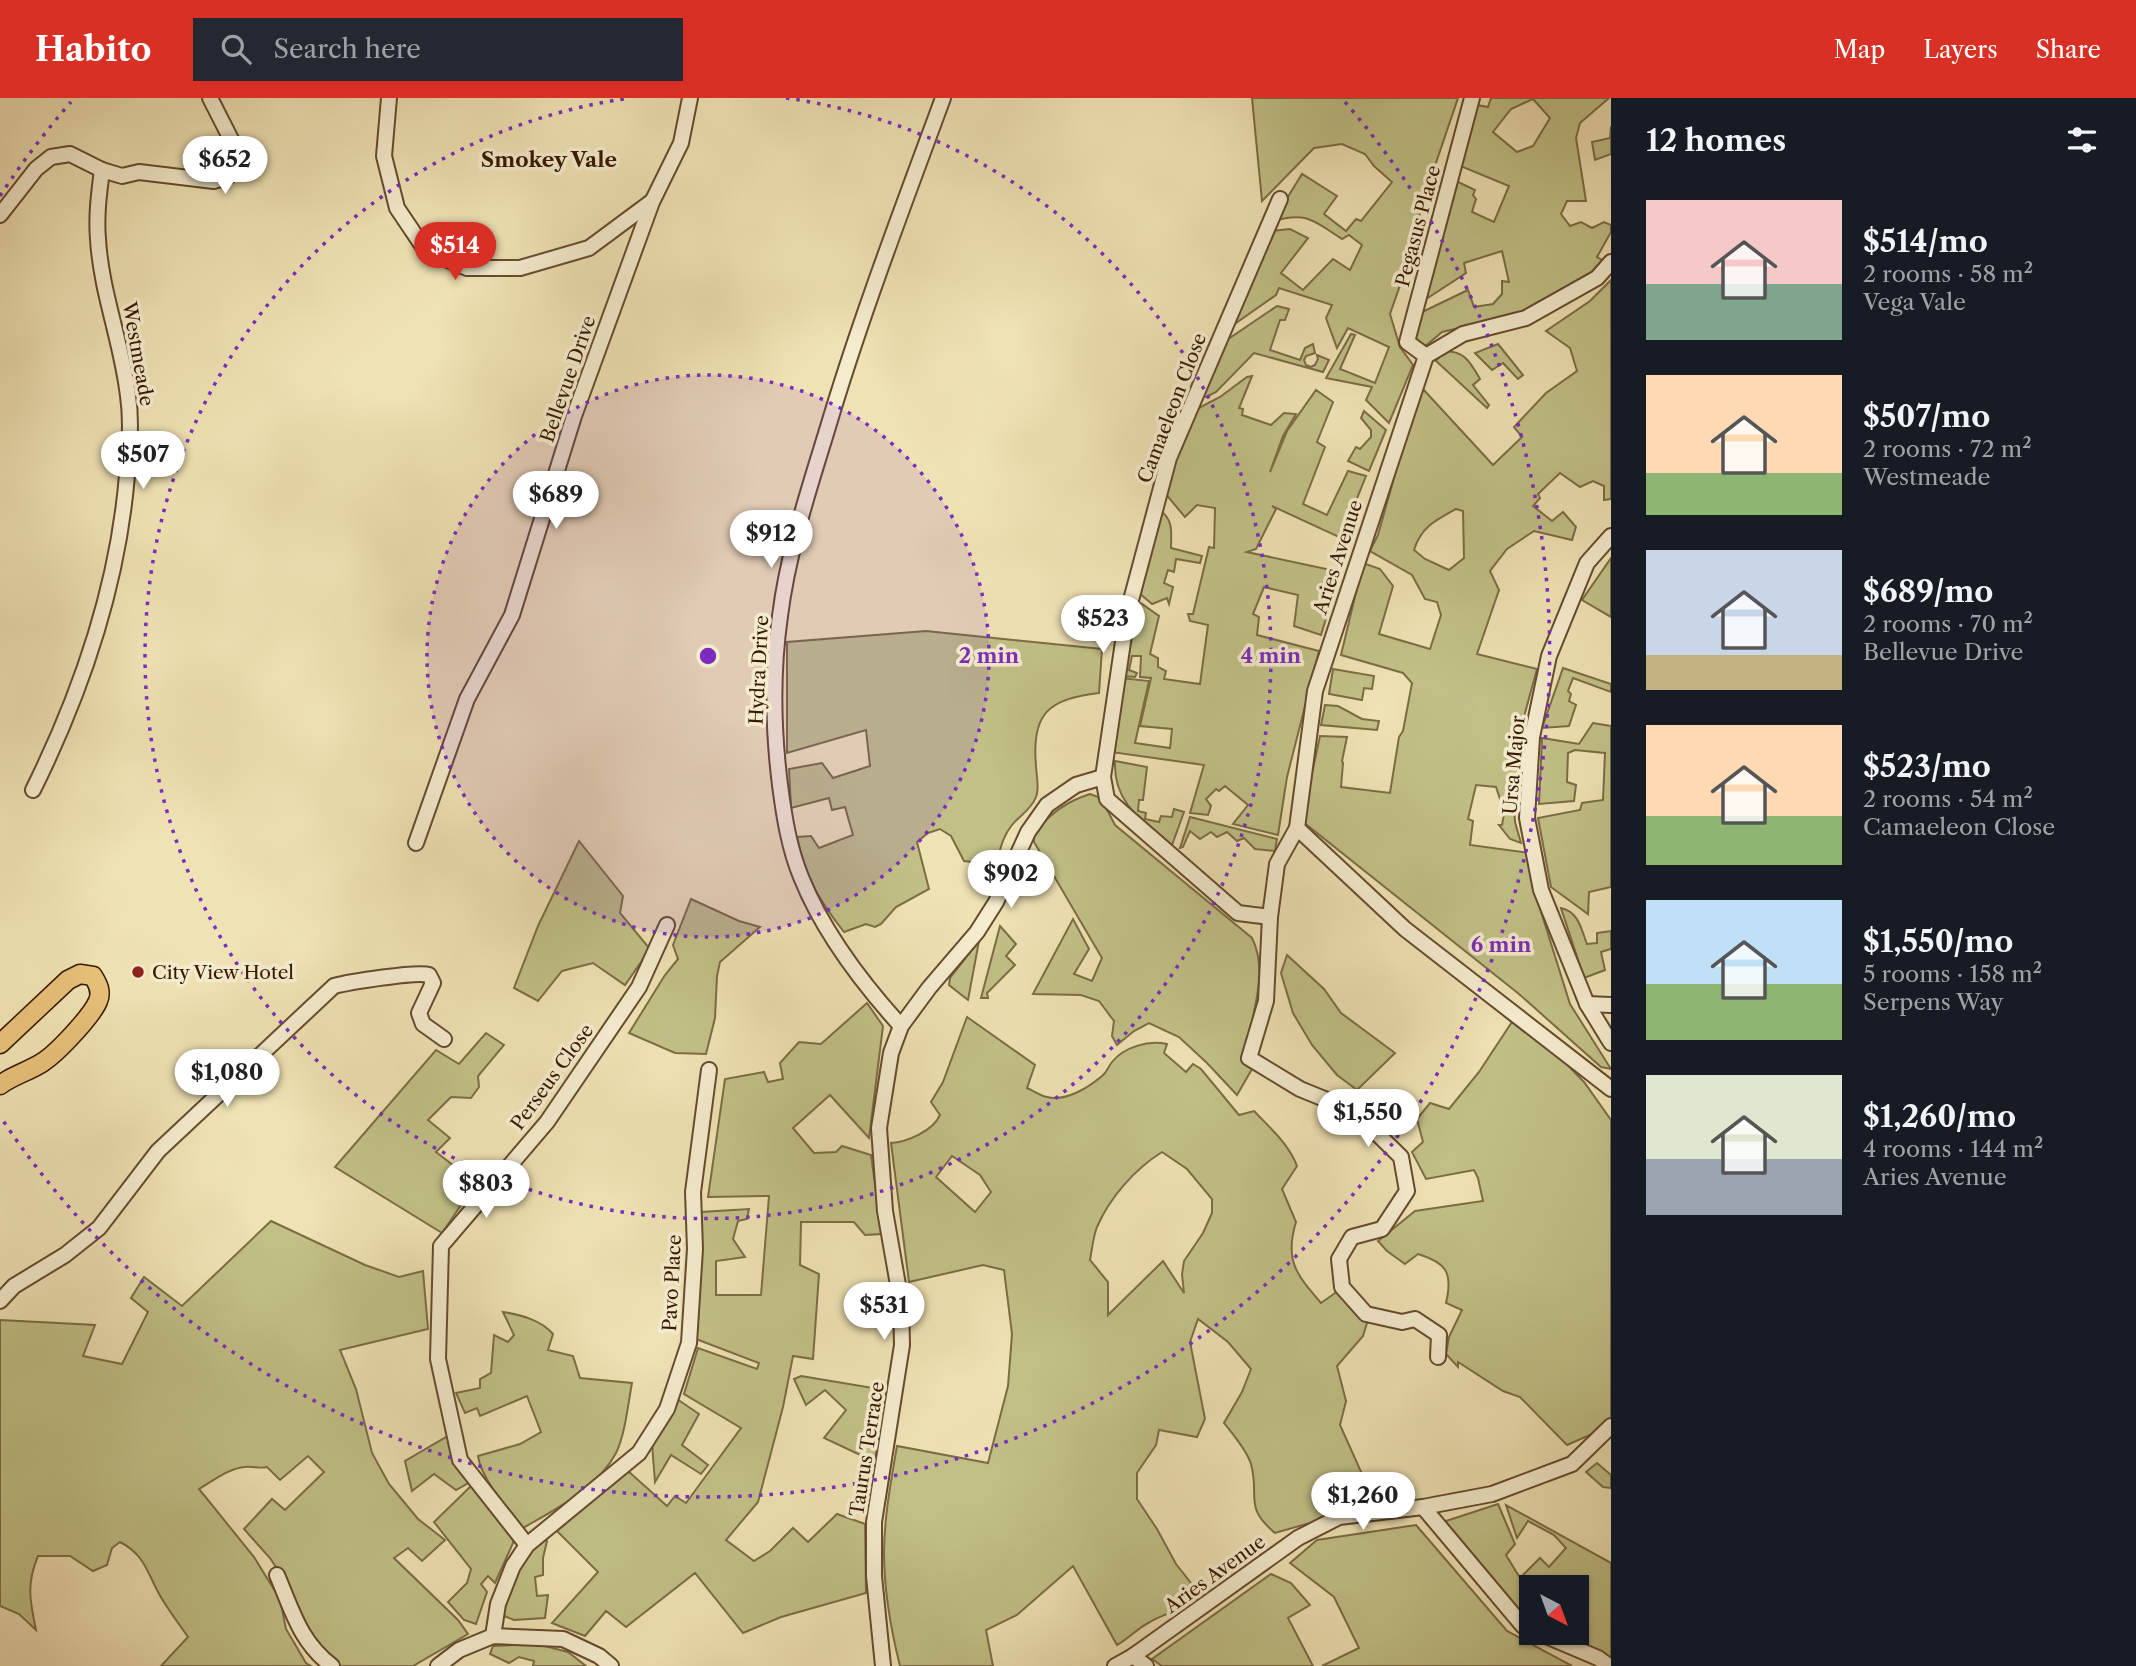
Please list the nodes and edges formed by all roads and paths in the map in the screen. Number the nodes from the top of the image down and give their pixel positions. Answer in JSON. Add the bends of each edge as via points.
{"nodes":[{"id":1,"x":210,"y":98,"type":"edge"},
{"id":2,"x":389,"y":98,"type":"edge"},
{"id":3,"x":690,"y":98,"type":"edge"},
{"id":4,"x":943,"y":98,"type":"edge"},
{"id":5,"x":1472,"y":98,"type":"edge"},
{"id":6,"x":102,"y":170,"type":"junction"},
{"id":7,"x":1280,"y":199,"type":"dead end"},
{"id":8,"x":652,"y":202,"type":"junction"},
{"id":9,"x":0,"y":215,"type":"edge"},
{"id":10,"x":1611,"y":262,"type":"edge"},
{"id":11,"x":1426,"y":356,"type":"junction"},
{"id":12,"x":1611,"y":536,"type":"edge"},
{"id":13,"x":1103,"y":777,"type":"junction"},
{"id":14,"x":33,"y":790,"type":"dead end"},
{"id":15,"x":1297,"y":828,"type":"junction"},
{"id":16,"x":415,"y":843,"type":"dead end"},
{"id":17,"x":1270,"y":917,"type":"junction"},
{"id":18,"x":667,"y":925,"type":"dead end"},
{"id":19,"x":1587,"y":1004,"type":"junction"},
{"id":20,"x":1611,"y":1005,"type":"edge"},
{"id":21,"x":901,"y":1026,"type":"junction"},
{"id":22,"x":444,"y":1039,"type":"dead end"},
{"id":23,"x":1611,"y":1043,"type":"edge"},
{"id":24,"x":0,"y":1044,"type":"edge"},
{"id":25,"x":709,"y":1070,"type":"dead end"},
{"id":26,"x":0,"y":1085,"type":"edge"},
{"id":27,"x":1611,"y":1089,"type":"edge"},
{"id":28,"x":0,"y":1301,"type":"edge"},
{"id":29,"x":1438,"y":1357,"type":"dead end"},
{"id":30,"x":1611,"y":1426,"type":"edge"},
{"id":31,"x":1423,"y":1507,"type":"junction"},
{"id":32,"x":527,"y":1545,"type":"junction"},
{"id":33,"x":277,"y":1575,"type":"dead end"},
{"id":34,"x":1519,"y":1621,"type":"edge"},
{"id":35,"x":493,"y":1636,"type":"junction"},
{"id":36,"x":1567,"y":1645,"type":"edge"},
{"id":37,"x":1133,"y":1656,"type":"junction"},
{"id":38,"x":332,"y":1666,"type":"edge"},
{"id":39,"x":438,"y":1666,"type":"edge"},
{"id":40,"x":611,"y":1666,"type":"edge"},
{"id":41,"x":883,"y":1666,"type":"edge"},
{"id":42,"x":1115,"y":1666,"type":"edge"},
{"id":43,"x":1146,"y":1666,"type":"edge"},
{"id":44,"x":1609,"y":1666,"type":"edge"}],
"edges":[{"from":1,"to":6,"type":"street","via":[[239,155],[236,170],[228,177],[214,181],[139,172],[122,176]]},
{"from":2,"to":8,"type":"street","via":[[384,156],[397,208],[426,251],[467,268],[520,268],[589,248]]},
{"from":3,"to":8,"type":"street","name":"Bellevue Drive","via":[[681,143]]},
{"from":4,"to":21,"type":"street","name":"Hydra Drive","via":[[855,337],[801,516],[780,616],[774,694],[785,822],[800,877],[824,925],[872,994]]},
{"from":5,"to":11,"type":"street","name":"Pegasus Place","via":[[1408,342]]},
{"from":6,"to":9,"type":"street","via":[[70,154],[51,157]]},
{"from":6,"to":14,"type":"street","name":"Westmeade","via":[[98,241],[131,428],[125,499],[116,560],[91,655],[60,737]]},
{"from":7,"to":13,"type":"street","name":"Camaeleon Close","via":[[1169,458],[1127,615]]},
{"from":8,"to":16,"type":"street","name":"Bellevue Drive","via":[[574,416],[512,615],[467,699]]},
{"from":10,"to":11,"type":"street","via":[[1597,278],[1526,318],[1463,334]]},
{"from":11,"to":15,"type":"street","name":"Aries Avenue","via":[[1315,691]]},
{"from":12,"to":19,"type":"street","name":"Ursa Major","via":[[1587,562],[1549,656],[1532,737],[1527,818],[1541,890]]},
{"from":13,"to":17,"type":"street","via":[[1107,799],[1238,913]]},
{"from":13,"to":21,"type":"street","name":"Taurus Terrace","via":[[1076,785],[1047,806],[1028,832],[977,932]]},
{"from":15,"to":17,"type":"street","via":[[1277,864]]},
{"from":15,"to":27,"type":"street","via":[[1405,929]]},
{"from":17,"to":29,"type":"street","via":[[1266,1001],[1249,1058],[1300,1089],[1354,1111],[1401,1157],[1407,1191],[1382,1229],[1352,1237],[1339,1259],[1342,1287],[1366,1314],[1402,1322],[1415,1319],[1439,1335]]},
{"from":18,"to":32,"type":"street","name":"Perseus Close","via":[[639,986],[547,1122],[440,1246],[438,1359],[460,1460]]},
{"from":19,"to":20,"type":"street"},
{"from":19,"to":23,"type":"street","name":"Ursa Major"},
{"from":21,"to":41,"type":"street","name":"Taurus Terrace","via":[[891,1053],[879,1128],[885,1211],[901,1302],[902,1345],[874,1522]]},
{"from":22,"to":28,"type":"street","via":[[424,1024],[419,1013],[433,983],[429,975],[421,972],[334,986],[158,1151],[99,1228],[14,1286]]},
{"from":24,"to":26,"type":"main road","via":[[68,980],[80,974],[93,976],[100,987],[99,1001],[56,1053]]},
{"from":25,"to":32,"type":"street","name":"Pavo Place","via":[[693,1192],[695,1249],[689,1343],[667,1409],[639,1453]]},
{"from":30,"to":31,"type":"street","name":"Aries Avenue","via":[[1572,1464],[1492,1494]]},
{"from":31,"to":34,"type":"street"},
{"from":31,"to":37,"type":"street","name":"Aries Avenue","via":[[1339,1517],[1298,1538]]},
{"from":32,"to":35,"type":"street","name":"Pavo Place","via":[[498,1604]]},
{"from":33,"to":38,"type":"street","via":[[303,1637]]},
{"from":35,"to":39,"type":"street","via":[[459,1650]]},
{"from":35,"to":40,"type":"street","via":[[563,1639]]},
{"from":36,"to":44,"type":"street"},
{"from":37,"to":42,"type":"street","name":"Aries Avenue"},
{"from":37,"to":43,"type":"street"}]}
